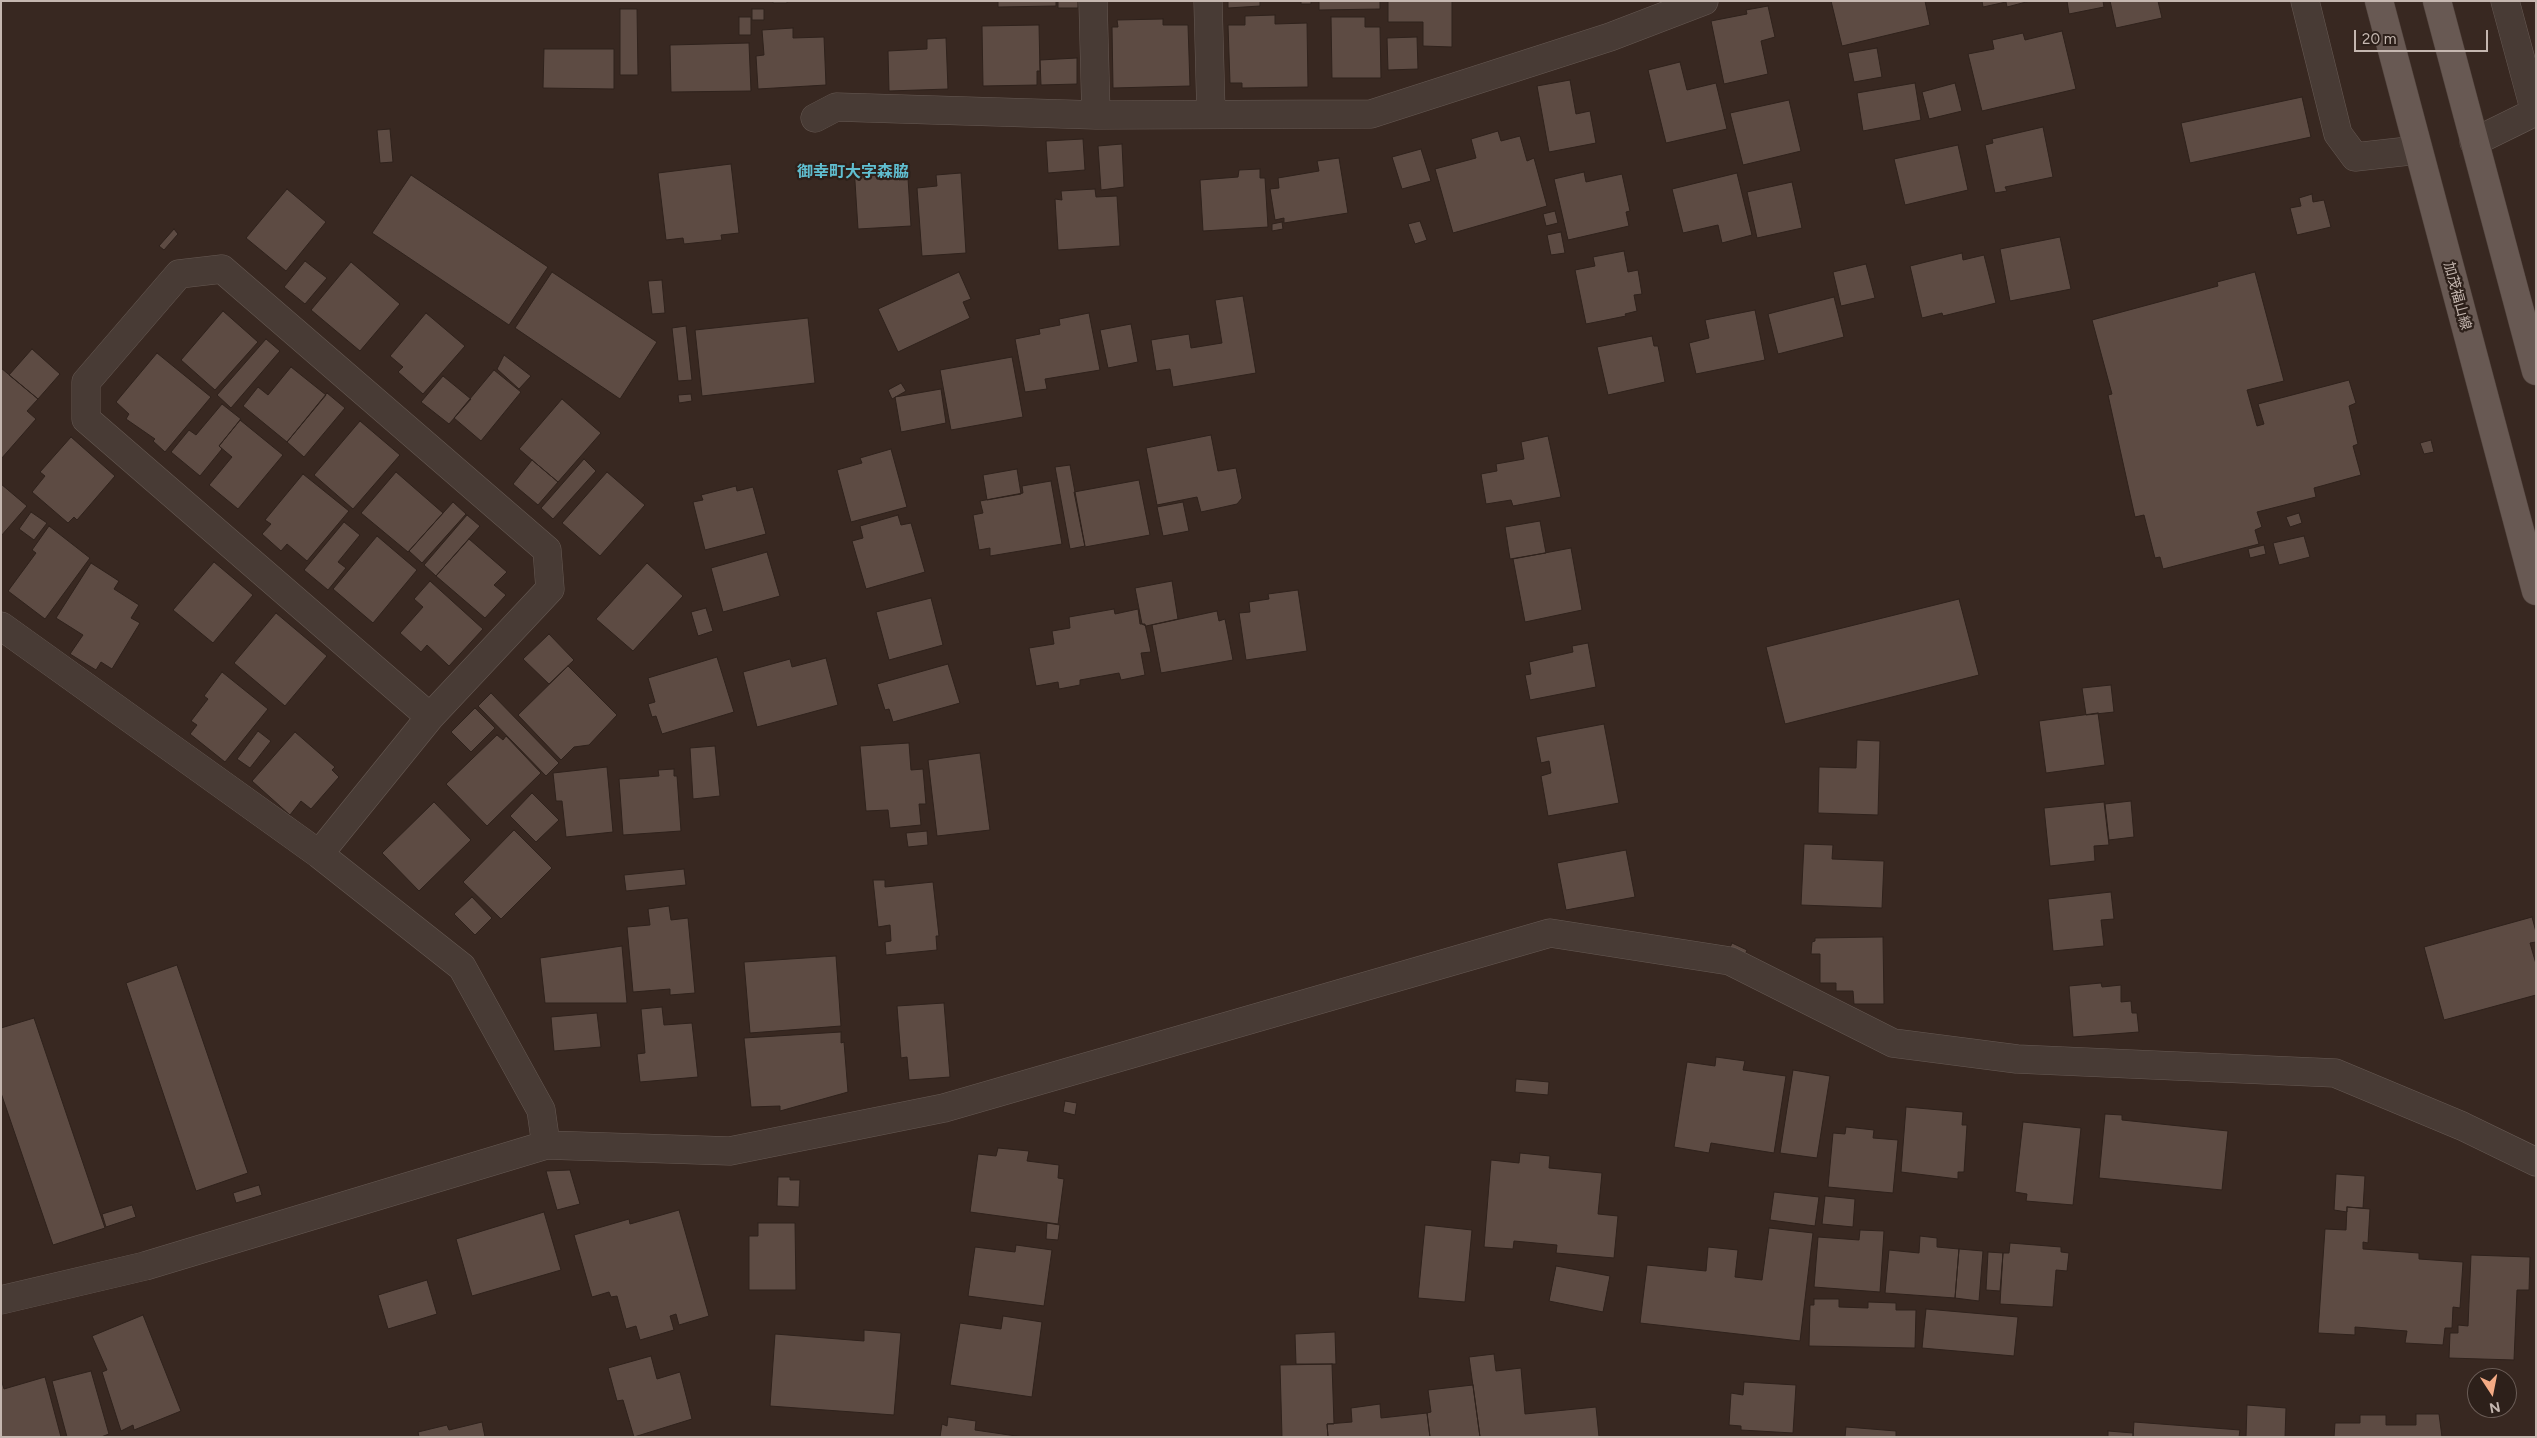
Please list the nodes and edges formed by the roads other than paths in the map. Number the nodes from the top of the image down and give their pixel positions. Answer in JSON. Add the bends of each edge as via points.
{"nodes":[{"id":1,"x":1093,"y":1,"type":"edge"},
{"id":2,"x":1208,"y":1,"type":"edge"},
{"id":3,"x":1704,"y":1,"type":"edge"},
{"id":4,"x":2305,"y":1,"type":"edge"},
{"id":5,"x":2379,"y":1,"type":"edge"},
{"id":6,"x":2437,"y":1,"type":"edge"},
{"id":7,"x":2505,"y":1,"type":"edge"},
{"id":8,"x":1211,"y":113,"type":"junction"},
{"id":9,"x":1096,"y":115,"type":"junction"},
{"id":10,"x":815,"y":118,"type":"dead end"},
{"id":11,"x":2474,"y":142,"type":"junction"},
{"id":12,"x":2418,"y":150,"type":"junction"},
{"id":13,"x":2536,"y":371,"type":"edge"},
{"id":14,"x":2536,"y":591,"type":"edge"},
{"id":15,"x":1,"y":626,"type":"edge"},
{"id":16,"x":430,"y":717,"type":"junction"},
{"id":17,"x":319,"y":854,"type":"junction"},
{"id":18,"x":546,"y":1145,"type":"junction"},
{"id":19,"x":2536,"y":1162,"type":"edge"},
{"id":20,"x":1,"y":1300,"type":"edge"}],
"edges":[{"from":1,"to":9,"type":"street"},
{"from":2,"to":8,"type":"street"},
{"from":3,"to":8,"type":"street","via":[[1610,37],[1371,114]]},
{"from":4,"to":12,"type":"street","via":[[2338,134],[2354,157]]},
{"from":5,"to":12,"type":"main road","name":"加茂福山線"},
{"from":6,"to":11,"type":"main road"},
{"from":7,"to":11,"type":"street","via":[[2535,112]]},
{"from":8,"to":9,"type":"street"},
{"from":9,"to":10,"type":"street","via":[[836,107]]},
{"from":11,"to":13,"type":"main road"},
{"from":12,"to":14,"type":"main road","name":"加茂福山線"},
{"from":15,"to":17,"type":"street"},
{"from":16,"to":16,"type":"street","via":[[86,419],[86,382],[180,274],[222,269],[547,550],[550,589]]},
{"from":16,"to":17,"type":"street"},
{"from":17,"to":18,"type":"street","via":[[462,967],[541,1110]]},
{"from":18,"to":19,"type":"street","via":[[730,1150],[944,1108],[1550,933],[1730,961],[1893,1043],[2017,1059],[2335,1073],[2462,1126]]},
{"from":18,"to":20,"type":"street","via":[[145,1266]]}]}
